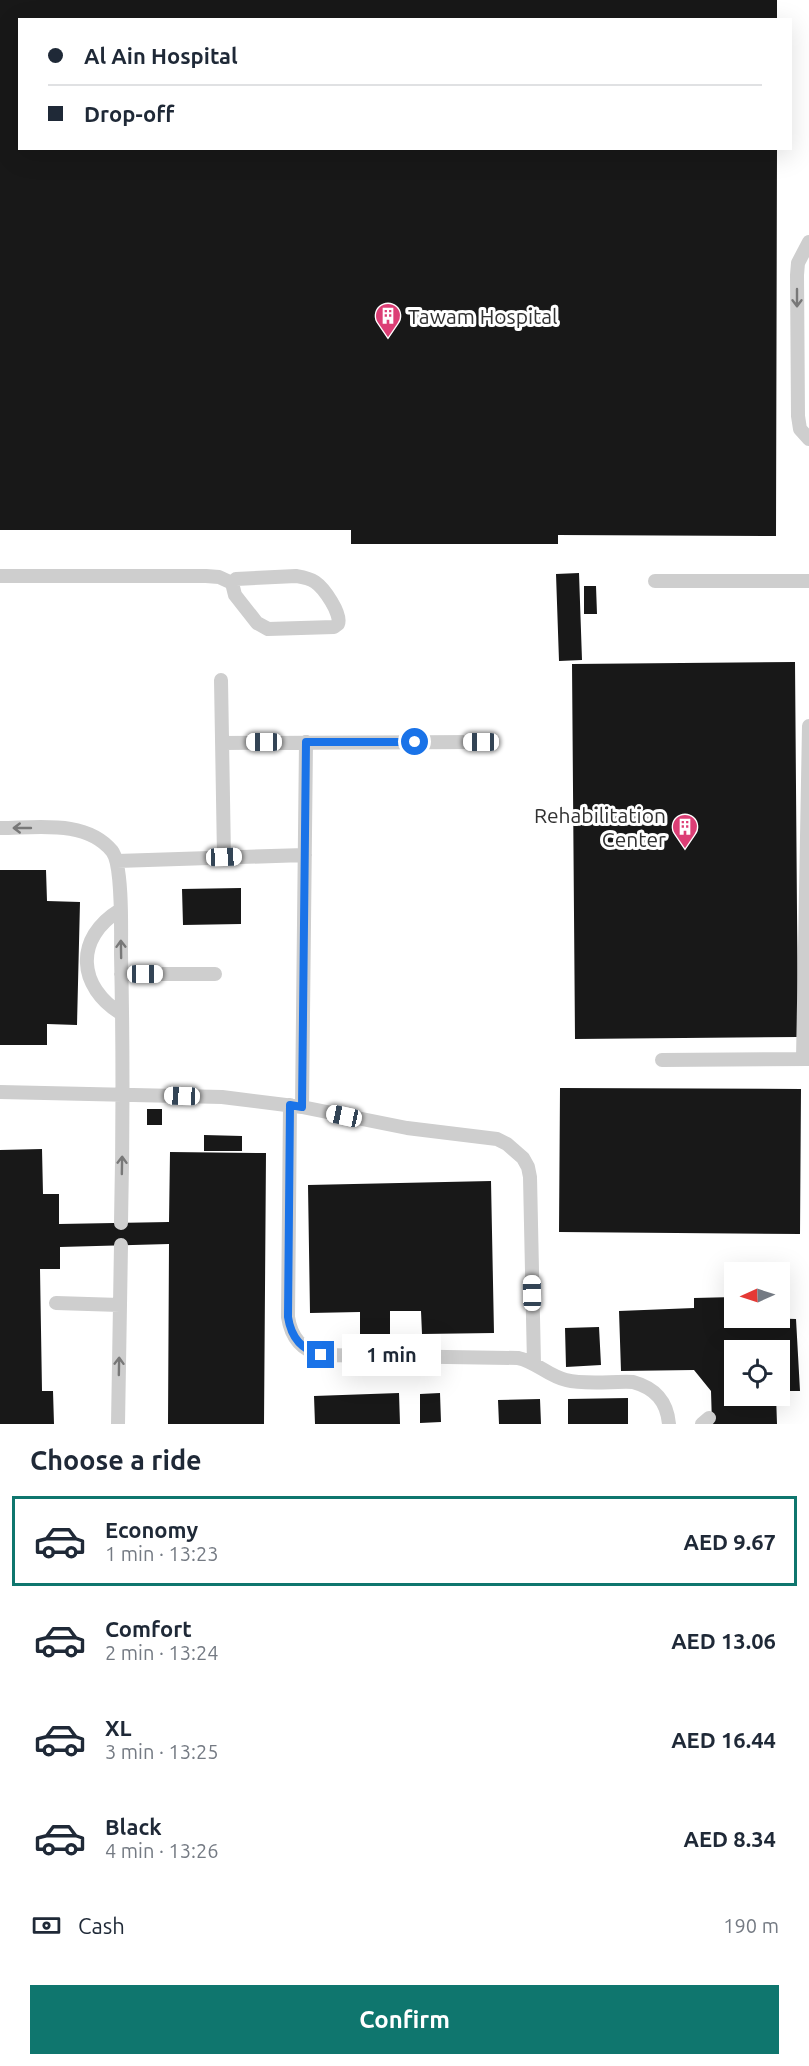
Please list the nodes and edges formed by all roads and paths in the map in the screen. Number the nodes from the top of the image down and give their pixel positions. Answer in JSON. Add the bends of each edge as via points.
{"nodes":[{"id":1,"x":809,"y":242,"type":"edge"},
{"id":2,"x":809,"y":439,"type":"edge"},
{"id":3,"x":0,"y":576,"type":"edge"},
{"id":4,"x":655,"y":581,"type":"dead end"},
{"id":5,"x":809,"y":581,"type":"edge"},
{"id":6,"x":232,"y":584,"type":"junction"},
{"id":7,"x":221,"y":680,"type":"dead end"},
{"id":8,"x":809,"y":726,"type":"edge"},
{"id":9,"x":222,"y":742,"type":"junction"},
{"id":10,"x":306,"y":742,"type":"junction"},
{"id":11,"x":481,"y":742,"type":"dead end"},
{"id":12,"x":0,"y":828,"type":"edge"},
{"id":13,"x":305,"y":855,"type":"junction"},
{"id":14,"x":224,"y":857,"type":"junction"},
{"id":15,"x":117,"y":861,"type":"junction"},
{"id":16,"x":120,"y":910,"type":"junction"},
{"id":17,"x":121,"y":974,"type":"junction"},
{"id":18,"x":215,"y":974,"type":"dead end"},
{"id":19,"x":122,"y":1014,"type":"junction"},
{"id":20,"x":806,"y":1059,"type":"edge"},
{"id":21,"x":662,"y":1060,"type":"dead end"},
{"id":22,"x":0,"y":1092,"type":"edge"},
{"id":23,"x":123,"y":1094,"type":"junction"},
{"id":24,"x":296,"y":1106,"type":"junction"},
{"id":25,"x":121,"y":1223,"type":"dead end"},
{"id":26,"x":121,"y":1245,"type":"dead end"},
{"id":27,"x":56,"y":1303,"type":"dead end"},
{"id":28,"x":120,"y":1305,"type":"junction"},
{"id":29,"x":534,"y":1364,"type":"junction"},
{"id":30,"x":118,"y":1424,"type":"edge"},
{"id":31,"x":669,"y":1424,"type":"edge"}],
"edges":[{"from":1,"to":2,"type":"lane","one_way":true,"via":[[797,274],[798,416],[800,429]]},
{"from":3,"to":6,"type":"lane","via":[[206,576]]},
{"from":4,"to":5,"type":"lane"},
{"from":6,"to":6,"type":"lane","via":[[243,578],[308,578],[325,592],[340,619],[334,627],[268,629],[257,623],[235,595]]},
{"from":7,"to":9,"type":"lane"},
{"from":8,"to":20,"type":"lane"},
{"from":9,"to":10,"type":"lane"},
{"from":9,"to":14,"type":"lane"},
{"from":10,"to":11,"type":"lane"},
{"from":10,"to":13,"type":"lane"},
{"from":15,"to":12,"type":"lane","one_way":true,"via":[[101,841],[77,830]]},
{"from":13,"to":14,"type":"lane"},
{"from":13,"to":24,"type":"lane"},
{"from":14,"to":15,"type":"lane"},
{"from":15,"to":16,"type":"lane"},
{"from":17,"to":16,"type":"lane","one_way":true},
{"from":16,"to":19,"type":"lane","via":[[98,928],[87,955],[92,984],[99,996]]},
{"from":17,"to":18,"type":"lane"},
{"from":17,"to":19,"type":"lane"},
{"from":19,"to":23,"type":"lane"},
{"from":20,"to":21,"type":"lane"},
{"from":22,"to":23,"type":"lane"},
{"from":23,"to":24,"type":"lane","via":[[222,1097]]},
{"from":25,"to":23,"type":"lane","one_way":true},
{"from":24,"to":29,"type":"lane","via":[[407,1128],[487,1136],[516,1150],[530,1177]]},
{"from":24,"to":29,"type":"lane","via":[[288,1317],[298,1343],[321,1355],[518,1359]]},
{"from":26,"to":28,"type":"lane"},
{"from":27,"to":28,"type":"lane"},
{"from":30,"to":28,"type":"lane","one_way":true},
{"from":29,"to":31,"type":"lane","via":[[568,1381],[643,1384],[664,1403]]}]}
